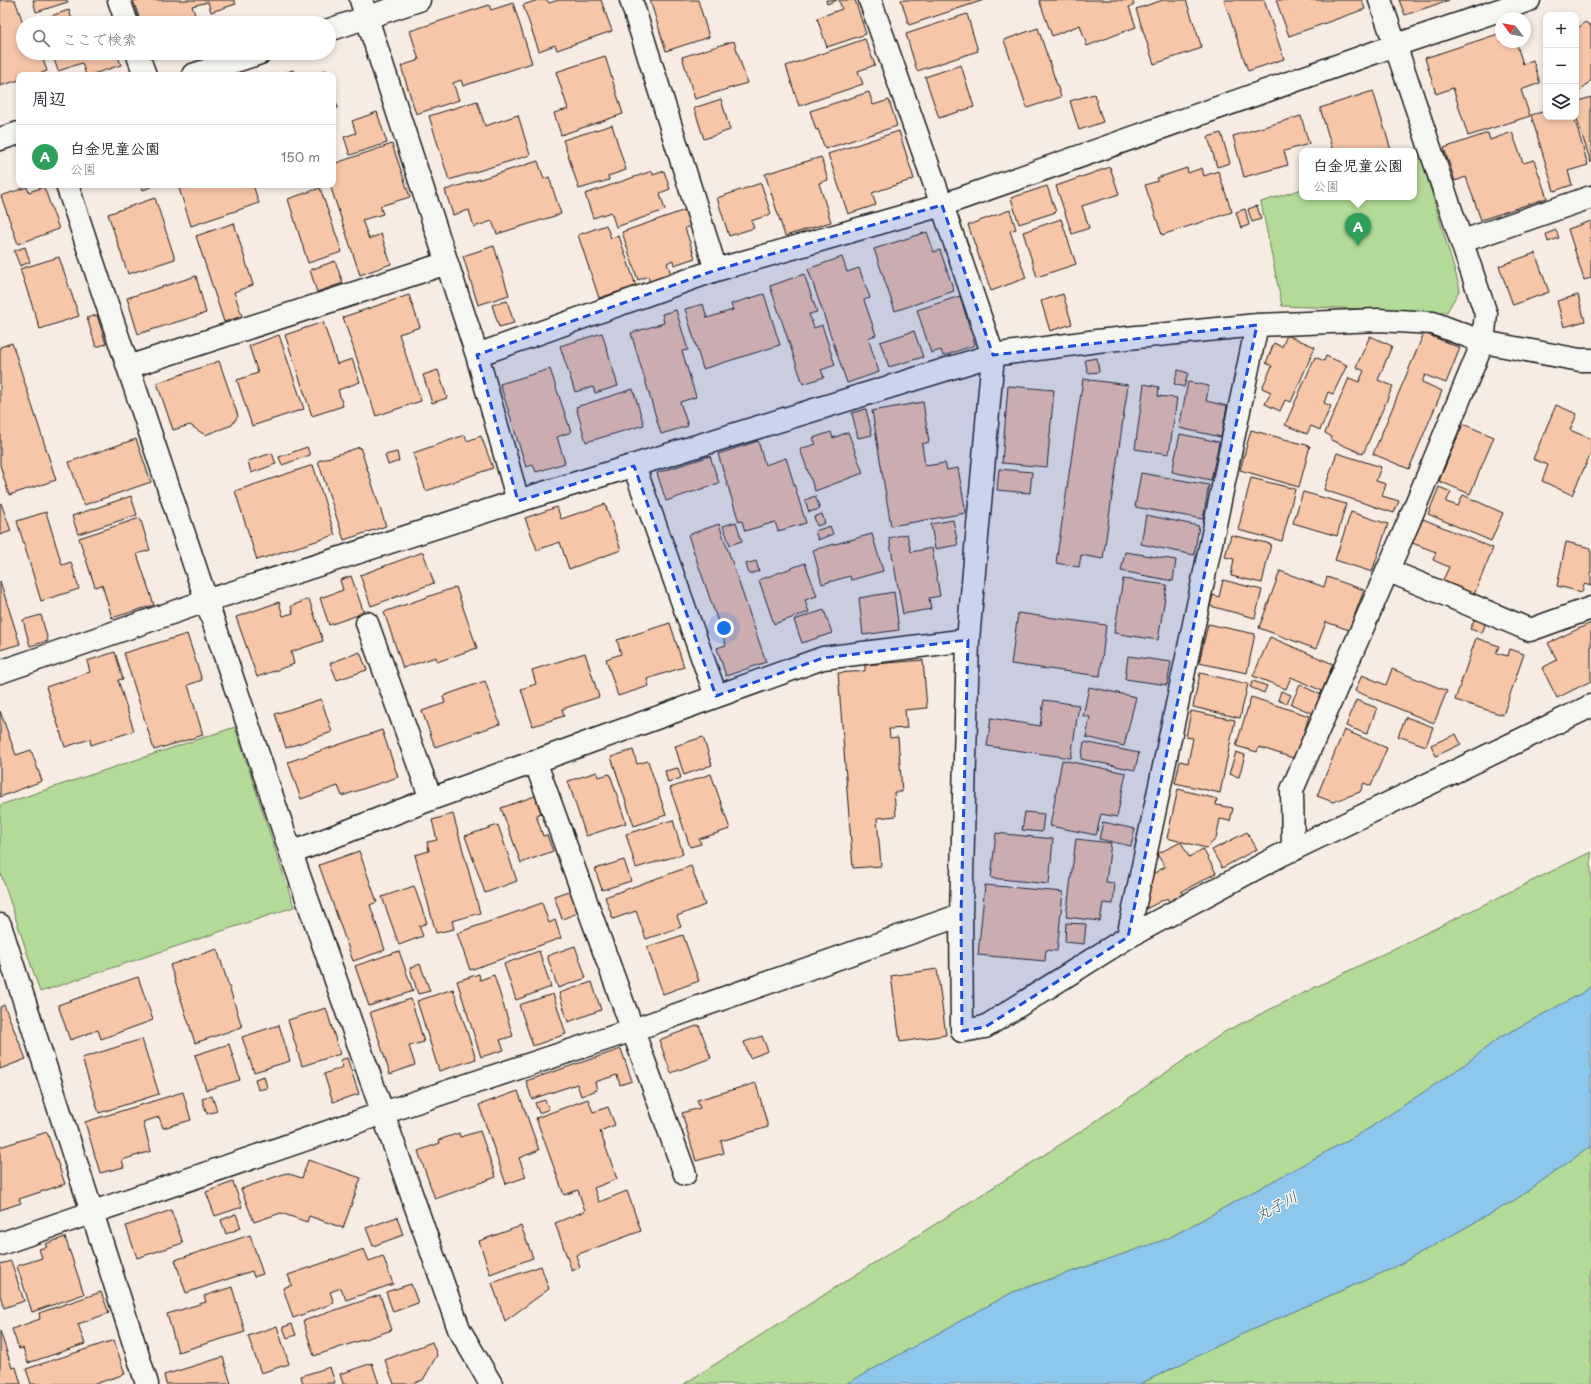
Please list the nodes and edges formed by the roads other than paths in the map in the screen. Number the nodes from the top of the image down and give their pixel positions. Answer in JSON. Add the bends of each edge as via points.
{"nodes":[{"id":1,"x":119,"y":0,"type":"edge"},
{"id":2,"x":419,"y":0,"type":"edge"},
{"id":3,"x":631,"y":0,"type":"edge"},
{"id":4,"x":870,"y":0,"type":"edge"},
{"id":5,"x":1380,"y":0,"type":"edge"},
{"id":6,"x":1529,"y":0,"type":"edge"},
{"id":7,"x":364,"y":9,"type":"edge"},
{"id":8,"x":125,"y":16,"type":"edge"},
{"id":9,"x":336,"y":26,"type":"edge"},
{"id":10,"x":1396,"y":45,"type":"junction"},
{"id":11,"x":140,"y":60,"type":"edge"},
{"id":12,"x":239,"y":60,"type":"edge"},
{"id":13,"x":144,"y":72,"type":"edge"},
{"id":14,"x":202,"y":72,"type":"edge"},
{"id":15,"x":16,"y":134,"type":"edge"},
{"id":16,"x":0,"y":139,"type":"edge"},
{"id":17,"x":68,"y":188,"type":"edge"},
{"id":18,"x":1591,"y":197,"type":"edge"},
{"id":19,"x":942,"y":204,"type":"junction"},
{"id":20,"x":1463,"y":242,"type":"junction"},
{"id":21,"x":447,"y":263,"type":"junction"},
{"id":22,"x":716,"y":270,"type":"junction"},
{"id":23,"x":1257,"y":326,"type":"junction"},
{"id":24,"x":1483,"y":342,"type":"junction"},
{"id":25,"x":476,"y":355,"type":"junction"},
{"id":26,"x":993,"y":355,"type":"junction"},
{"id":27,"x":1591,"y":360,"type":"edge"},
{"id":28,"x":128,"y":367,"type":"junction"},
{"id":29,"x":634,"y":466,"type":"junction"},
{"id":30,"x":518,"y":501,"type":"junction"},
{"id":31,"x":1387,"y":570,"type":"junction"},
{"id":32,"x":206,"y":601,"type":"junction"},
{"id":33,"x":1591,"y":608,"type":"edge"},
{"id":34,"x":367,"y":623,"type":"dead end"},
{"id":35,"x":968,"y":640,"type":"junction"},
{"id":36,"x":0,"y":672,"type":"edge"},
{"id":37,"x":716,"y":696,"type":"junction"},
{"id":38,"x":1591,"y":706,"type":"edge"},
{"id":39,"x":535,"y":761,"type":"junction"},
{"id":40,"x":431,"y":799,"type":"junction"},
{"id":41,"x":1293,"y":850,"type":"junction"},
{"id":42,"x":291,"y":853,"type":"junction"},
{"id":43,"x":961,"y":915,"type":"junction"},
{"id":44,"x":0,"y":925,"type":"edge"},
{"id":45,"x":1128,"y":937,"type":"junction"},
{"id":46,"x":633,"y":1030,"type":"junction"},
{"id":47,"x":383,"y":1113,"type":"junction"},
{"id":48,"x":684,"y":1174,"type":"dead end"},
{"id":49,"x":92,"y":1212,"type":"junction"},
{"id":50,"x":0,"y":1244,"type":"edge"},
{"id":51,"x":147,"y":1384,"type":"edge"},
{"id":52,"x":491,"y":1384,"type":"edge"}],
"edges":[{"from":1,"to":8,"type":"street"},
{"from":2,"to":7,"type":"street"},
{"from":3,"to":22,"type":"street"},
{"from":4,"to":19,"type":"street"},
{"from":5,"to":10,"type":"street"},
{"from":6,"to":10,"type":"street"},
{"from":7,"to":9,"type":"street"},
{"from":7,"to":21,"type":"street"},
{"from":10,"to":19,"type":"street"},
{"from":10,"to":20,"type":"street"},
{"from":11,"to":13,"type":"street"},
{"from":12,"to":14,"type":"street"},
{"from":15,"to":16,"type":"street"},
{"from":17,"to":28,"type":"street"},
{"from":18,"to":20,"type":"street"},
{"from":19,"to":22,"type":"street"},
{"from":19,"to":26,"type":"street"},
{"from":20,"to":24,"type":"street","via":[[1486,314]]},
{"from":21,"to":25,"type":"street"},
{"from":21,"to":28,"type":"street"},
{"from":22,"to":25,"type":"street"},
{"from":23,"to":24,"type":"street","via":[[1378,320],[1433,323]]},
{"from":23,"to":26,"type":"street","via":[[1097,341]]},
{"from":23,"to":45,"type":"street"},
{"from":24,"to":27,"type":"street"},
{"from":24,"to":31,"type":"street"},
{"from":25,"to":30,"type":"street"},
{"from":26,"to":29,"type":"street"},
{"from":26,"to":35,"type":"street"},
{"from":28,"to":32,"type":"street"},
{"from":29,"to":30,"type":"street"},
{"from":29,"to":37,"type":"street"},
{"from":30,"to":32,"type":"street"},
{"from":31,"to":33,"type":"street","via":[[1530,630]]},
{"from":31,"to":41,"type":"street","via":[[1292,790]]},
{"from":32,"to":36,"type":"street"},
{"from":32,"to":42,"type":"street"},
{"from":34,"to":40,"type":"street"},
{"from":35,"to":37,"type":"street","via":[[823,658]]},
{"from":35,"to":43,"type":"street"},
{"from":37,"to":39,"type":"street"},
{"from":38,"to":41,"type":"street"},
{"from":39,"to":40,"type":"street"},
{"from":39,"to":46,"type":"street"},
{"from":40,"to":42,"type":"street"},
{"from":41,"to":45,"type":"street"},
{"from":42,"to":47,"type":"street"},
{"from":43,"to":45,"type":"street","via":[[962,1031],[984,1027]]},
{"from":43,"to":46,"type":"street"},
{"from":44,"to":49,"type":"street"},
{"from":46,"to":47,"type":"street"},
{"from":46,"to":48,"type":"street"},
{"from":47,"to":49,"type":"street"},
{"from":47,"to":52,"type":"street","via":[[459,1329]]},
{"from":49,"to":50,"type":"street"},
{"from":49,"to":51,"type":"street"}]}
